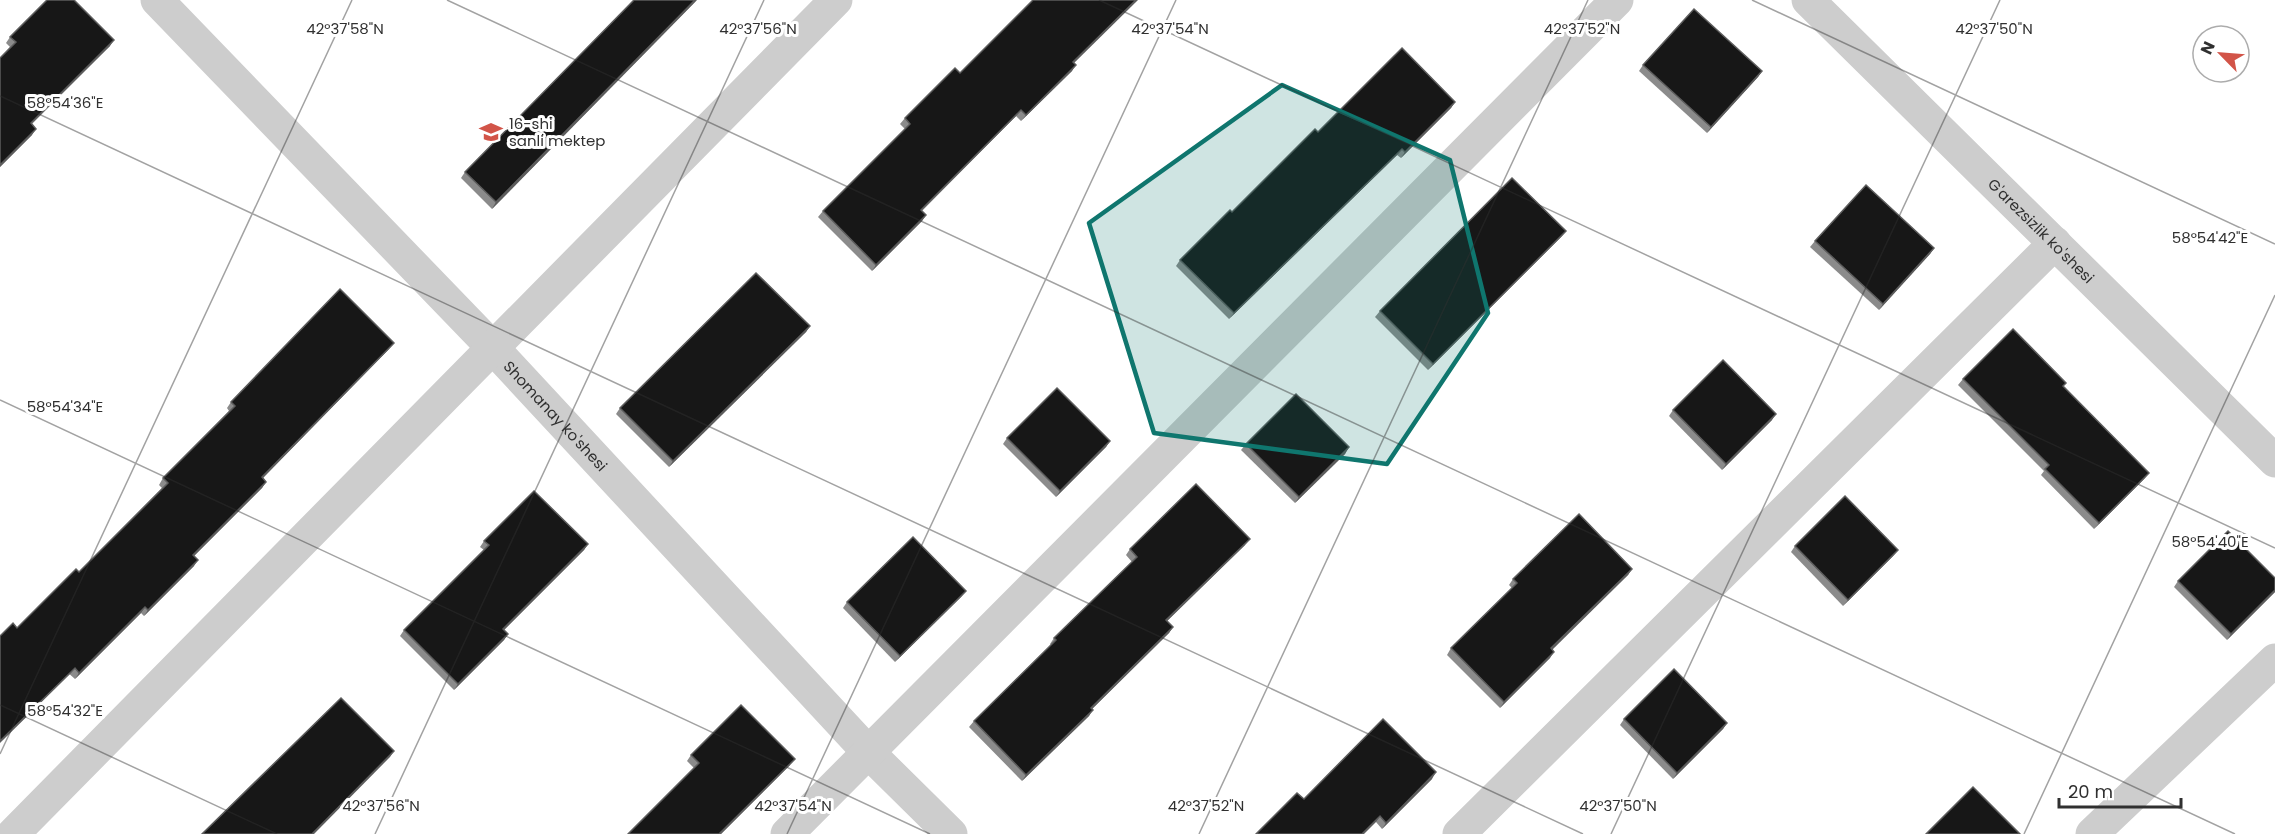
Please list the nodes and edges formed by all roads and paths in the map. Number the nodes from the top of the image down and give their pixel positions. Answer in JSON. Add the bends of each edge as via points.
{"nodes":[{"id":1,"x":157,"y":0,"type":"edge"},
{"id":2,"x":836,"y":0,"type":"edge"},
{"id":3,"x":1617,"y":0,"type":"edge"},
{"id":4,"x":1808,"y":0,"type":"edge"},
{"id":5,"x":2055,"y":243,"type":"junction"},
{"id":6,"x":493,"y":348,"type":"junction"},
{"id":7,"x":2275,"y":461,"type":"edge"},
{"id":8,"x":2275,"y":660,"type":"edge"},
{"id":9,"x":869,"y":753,"type":"junction"},
{"id":10,"x":13,"y":834,"type":"edge"},
{"id":11,"x":787,"y":834,"type":"edge"},
{"id":12,"x":951,"y":834,"type":"edge"},
{"id":13,"x":1459,"y":834,"type":"edge"},
{"id":14,"x":2092,"y":834,"type":"edge"}],
"edges":[{"from":1,"to":6,"type":"street","name":"Shomanay ko'shesi"},
{"from":2,"to":6,"type":"street"},
{"from":3,"to":9,"type":"street"},
{"from":4,"to":5,"type":"street","name":"G'arezsizlik ko'shesi"},
{"from":5,"to":7,"type":"street","name":"G'arezsizlik ko'shesi"},
{"from":5,"to":13,"type":"street"},
{"from":6,"to":9,"type":"street","name":"Shomanay ko'shesi"},
{"from":6,"to":10,"type":"street"},
{"from":8,"to":14,"type":"street"},
{"from":9,"to":11,"type":"street"},
{"from":9,"to":12,"type":"street","name":"Shomanay ko'shesi"}]}
